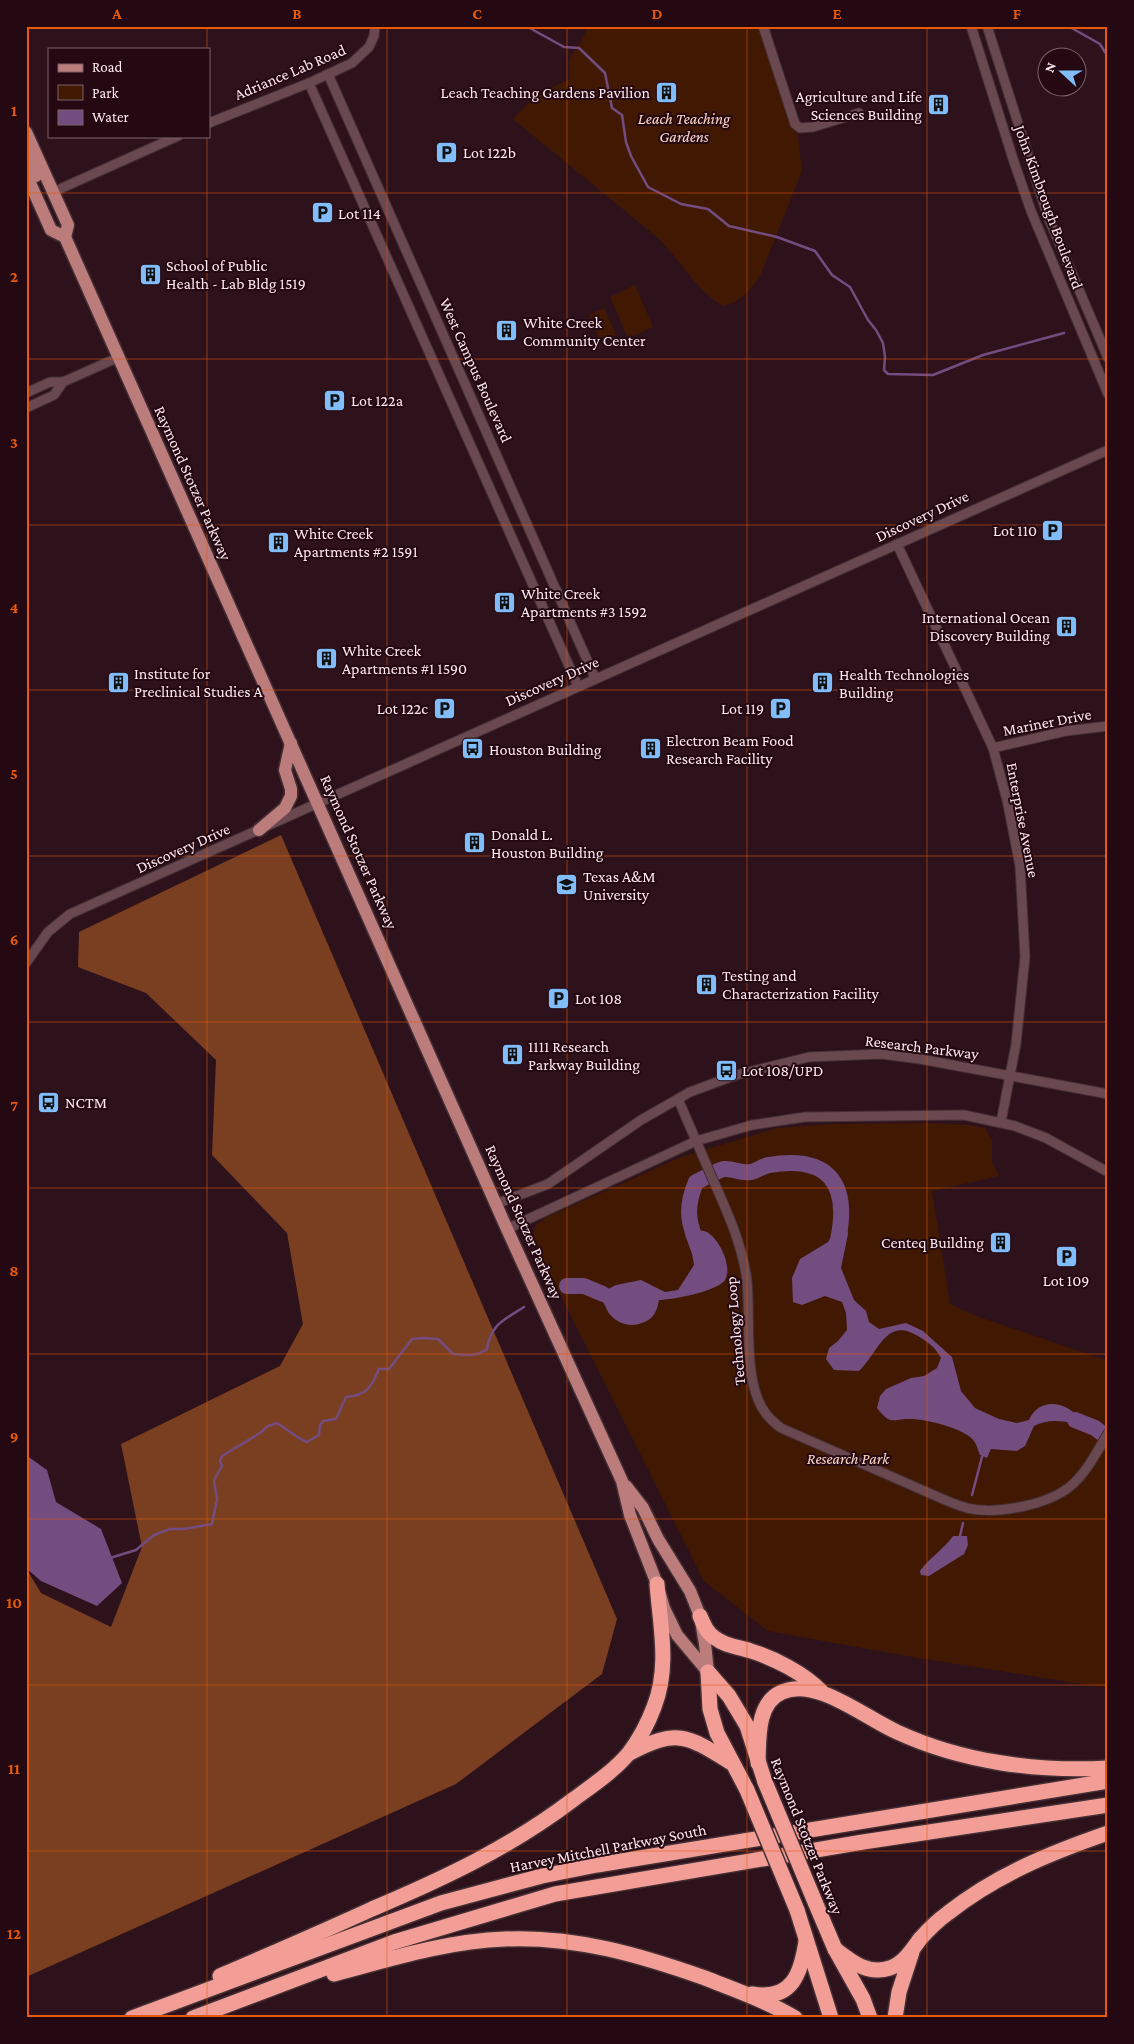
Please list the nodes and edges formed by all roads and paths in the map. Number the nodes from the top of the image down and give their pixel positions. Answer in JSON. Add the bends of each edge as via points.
{"nodes":[{"id":1,"x":375,"y":26,"type":"edge"},
{"id":2,"x":763,"y":26,"type":"edge"},
{"id":3,"x":971,"y":26,"type":"edge"},
{"id":4,"x":987,"y":26,"type":"edge"},
{"id":5,"x":328,"y":74,"type":"junction"},
{"id":6,"x":308,"y":83,"type":"junction"},
{"id":7,"x":1013,"y":107,"type":"junction"},
{"id":8,"x":998,"y":112,"type":"junction"},
{"id":9,"x":859,"y":113,"type":"dead end"},
{"id":10,"x":210,"y":123,"type":"edge"},
{"id":11,"x":26,"y":132,"type":"edge"},
{"id":12,"x":174,"y":138,"type":"edge"},
{"id":13,"x":26,"y":159,"type":"edge"},
{"id":14,"x":26,"y":174,"type":"edge"},
{"id":15,"x":53,"y":192,"type":"junction"},
{"id":16,"x":65,"y":237,"type":"junction"},
{"id":17,"x":117,"y":358,"type":"junction"},
{"id":18,"x":1108,"y":358,"type":"edge"},
{"id":19,"x":63,"y":382,"type":"junction"},
{"id":20,"x":26,"y":393,"type":"edge"},
{"id":21,"x":1108,"y":394,"type":"edge"},
{"id":22,"x":26,"y":408,"type":"edge"},
{"id":23,"x":1108,"y":450,"type":"edge"},
{"id":24,"x":897,"y":544,"type":"junction"},
{"id":25,"x":557,"y":591,"type":"junction"},
{"id":26,"x":540,"y":599,"type":"junction"},
{"id":27,"x":595,"y":678,"type":"junction"},
{"id":28,"x":578,"y":686,"type":"junction"},
{"id":29,"x":1108,"y":726,"type":"edge"},
{"id":30,"x":290,"y":743,"type":"junction"},
{"id":31,"x":993,"y":748,"type":"junction"},
{"id":32,"x":318,"y":803,"type":"junction"},
{"id":33,"x":259,"y":830,"type":"junction"},
{"id":34,"x":26,"y":963,"type":"edge"},
{"id":35,"x":1011,"y":1075,"type":"junction"},
{"id":36,"x":1108,"y":1094,"type":"edge"},
{"id":37,"x":678,"y":1099,"type":"junction"},
{"id":38,"x":1001,"y":1122,"type":"junction"},
{"id":39,"x":696,"y":1141,"type":"junction"},
{"id":40,"x":1108,"y":1172,"type":"edge"},
{"id":41,"x":496,"y":1204,"type":"junction"},
{"id":42,"x":507,"y":1228,"type":"junction"},
{"id":43,"x":1108,"y":1433,"type":"edge"},
{"id":44,"x":622,"y":1481,"type":"junction"},
{"id":45,"x":657,"y":1584,"type":"junction"},
{"id":46,"x":700,"y":1616,"type":"junction"},
{"id":47,"x":708,"y":1672,"type":"junction"},
{"id":48,"x":822,"y":1692,"type":"junction"},
{"id":49,"x":629,"y":1753,"type":"junction"},
{"id":50,"x":732,"y":1763,"type":"junction"},
{"id":51,"x":758,"y":1763,"type":"junction"},
{"id":52,"x":1108,"y":1768,"type":"edge"},
{"id":53,"x":1108,"y":1781,"type":"edge"},
{"id":54,"x":1108,"y":1804,"type":"edge"},
{"id":55,"x":1108,"y":1833,"type":"edge"},
{"id":56,"x":807,"y":1937,"type":"junction"},
{"id":57,"x":835,"y":1949,"type":"junction"},
{"id":58,"x":912,"y":1950,"type":"junction"},
{"id":59,"x":740,"y":1992,"type":"junction"},
{"id":60,"x":256,"y":1994,"type":"junction"},
{"id":61,"x":122,"y":2018,"type":"edge"},
{"id":62,"x":132,"y":2018,"type":"edge"},
{"id":63,"x":192,"y":2018,"type":"edge"},
{"id":64,"x":795,"y":2018,"type":"edge"},
{"id":65,"x":831,"y":2018,"type":"edge"},
{"id":66,"x":870,"y":2018,"type":"edge"},
{"id":67,"x":895,"y":2018,"type":"edge"}],
"edges":[{"from":1,"to":5,"type":"street","name":"Adriance Lab Road","via":[[369,47],[358,59]]},
{"from":2,"to":9,"type":"street","via":[[795,124],[800,128],[813,127]]},
{"from":3,"to":8,"type":"street","name":"John Kimbrough Boulevard"},
{"from":4,"to":7,"type":"street","name":"John Kimbrough Boulevard"},
{"from":5,"to":6,"type":"street","name":"Adriance Lab Road"},
{"from":5,"to":25,"type":"street","name":"West Campus Boulevard"},
{"from":6,"to":10,"type":"street","name":"Adriance Lab Road"},
{"from":6,"to":26,"type":"street"},
{"from":7,"to":8,"type":"street"},
{"from":7,"to":18,"type":"street","name":"John Kimbrough Boulevard","via":[[1048,217]]},
{"from":8,"to":21,"type":"street","name":"John Kimbrough Boulevard","via":[[1032,211]]},
{"from":11,"to":15,"type":"main road","name":"Raymond Stotzer Parkway"},
{"from":12,"to":15,"type":"street"},
{"from":13,"to":15,"type":"main road","via":[[30,161],[42,188]]},
{"from":14,"to":16,"type":"main road","name":"Raymond Stotzer Parkway","via":[[51,230]]},
{"from":15,"to":16,"type":"main road","name":"Raymond Stotzer Parkway","via":[[68,225]]},
{"from":16,"to":17,"type":"main road","name":"Raymond Stotzer Parkway"},
{"from":17,"to":19,"type":"street"},
{"from":17,"to":30,"type":"main road","name":"Raymond Stotzer Parkway"},
{"from":19,"to":20,"type":"street","via":[[50,382]]},
{"from":19,"to":22,"type":"street","via":[[54,395]]},
{"from":23,"to":24,"type":"street","name":"Discovery Drive"},
{"from":24,"to":27,"type":"street","name":"Discovery Drive"},
{"from":24,"to":31,"type":"street","name":"Enterprise Avenue"},
{"from":25,"to":26,"type":"street"},
{"from":25,"to":27,"type":"street","name":"West Campus Boulevard"},
{"from":26,"to":28,"type":"street"},
{"from":27,"to":28,"type":"street","name":"Discovery Drive"},
{"from":28,"to":32,"type":"street","name":"Discovery Drive"},
{"from":29,"to":31,"type":"street","name":"Mariner Drive","via":[[1066,731]]},
{"from":30,"to":32,"type":"main road","name":"Raymond Stotzer Parkway"},
{"from":30,"to":33,"type":"main road","via":[[285,770],[291,796],[285,808]]},
{"from":31,"to":35,"type":"street","name":"Enterprise Avenue","via":[[1020,866],[1024,919],[1025,957]]},
{"from":32,"to":33,"type":"street","name":"Discovery Drive"},
{"from":32,"to":41,"type":"main road","name":"Raymond Stotzer Parkway"},
{"from":33,"to":34,"type":"street","name":"Discovery Drive","via":[[70,914],[48,932]]},
{"from":35,"to":36,"type":"street","name":"Research Parkway"},
{"from":35,"to":37,"type":"street","name":"Research Parkway","via":[[881,1054],[809,1057],[769,1066]]},
{"from":35,"to":38,"type":"street","name":"Enterprise Avenue"},
{"from":37,"to":39,"type":"street","name":"Technology Loop"},
{"from":37,"to":41,"type":"street","name":"Research Parkway","via":[[641,1120],[548,1184]]},
{"from":38,"to":39,"type":"street","via":[[964,1114],[805,1116],[752,1125]]},
{"from":38,"to":40,"type":"street","via":[[1046,1138]]},
{"from":39,"to":42,"type":"street"},
{"from":39,"to":43,"type":"street","name":"Technology Loop","via":[[737,1238],[747,1280],[750,1361],[756,1392],[766,1415],[781,1428],[945,1500],[967,1508],[989,1510],[1044,1501],[1073,1484],[1093,1460]]},
{"from":41,"to":42,"type":"main road","name":"Raymond Stotzer Parkway"},
{"from":42,"to":44,"type":"main road","name":"Raymond Stotzer Parkway"},
{"from":44,"to":45,"type":"main road","name":"Raymond Stotzer Parkway","via":[[630,1515]]},
{"from":44,"to":46,"type":"main road","name":"Raymond Stotzer Parkway","via":[[643,1508],[690,1591]]},
{"from":45,"to":47,"type":"main road","name":"Raymond Stotzer Parkway","via":[[677,1635]]},
{"from":45,"to":49,"type":"highway","via":[[663,1670],[655,1706]]},
{"from":46,"to":47,"type":"main road","name":"Raymond Stotzer Parkway"},
{"from":46,"to":48,"type":"highway","via":[[714,1638],[776,1661],[803,1676]]},
{"from":47,"to":50,"type":"highway","name":"Raymond Stotzer Parkway","via":[[713,1722]]},
{"from":47,"to":51,"type":"highway","name":"Raymond Stotzer Parkway","via":[[738,1709],[747,1726]]},
{"from":48,"to":51,"type":"highway","via":[[802,1688],[781,1692],[774,1697],[761,1718]]},
{"from":48,"to":52,"type":"highway","via":[[895,1731],[951,1752],[1039,1768]]},
{"from":49,"to":50,"type":"highway","via":[[664,1738],[683,1738],[701,1743]]},
{"from":49,"to":61,"type":"highway","via":[[595,1784],[528,1833],[492,1854]]},
{"from":50,"to":56,"type":"highway","name":"Raymond Stotzer Parkway","bridge":true,"via":[[747,1790]]},
{"from":51,"to":57,"type":"highway","name":"Raymond Stotzer Parkway","bridge":true},
{"from":53,"to":62,"type":"highway","name":"Harvey Mitchell Parkway South","via":[[542,1876],[441,1903]]},
{"from":54,"to":60,"type":"highway","via":[[555,1894],[394,1942]]},
{"from":55,"to":58,"type":"highway","via":[[1065,1848],[996,1880],[946,1914]]},
{"from":56,"to":59,"type":"highway","via":[[801,1969],[790,1985],[776,1994]]},
{"from":56,"to":65,"type":"highway","name":"Raymond Stotzer Parkway"},
{"from":57,"to":58,"type":"highway","via":[[854,1964],[872,1970],[892,1967]]},
{"from":57,"to":66,"type":"highway","name":"Raymond Stotzer Parkway"},
{"from":58,"to":67,"type":"highway"},
{"from":59,"to":60,"type":"highway","via":[[667,1965],[604,1947],[566,1941],[504,1939],[450,1945]]},
{"from":59,"to":64,"type":"highway"},
{"from":60,"to":63,"type":"highway"}]}
